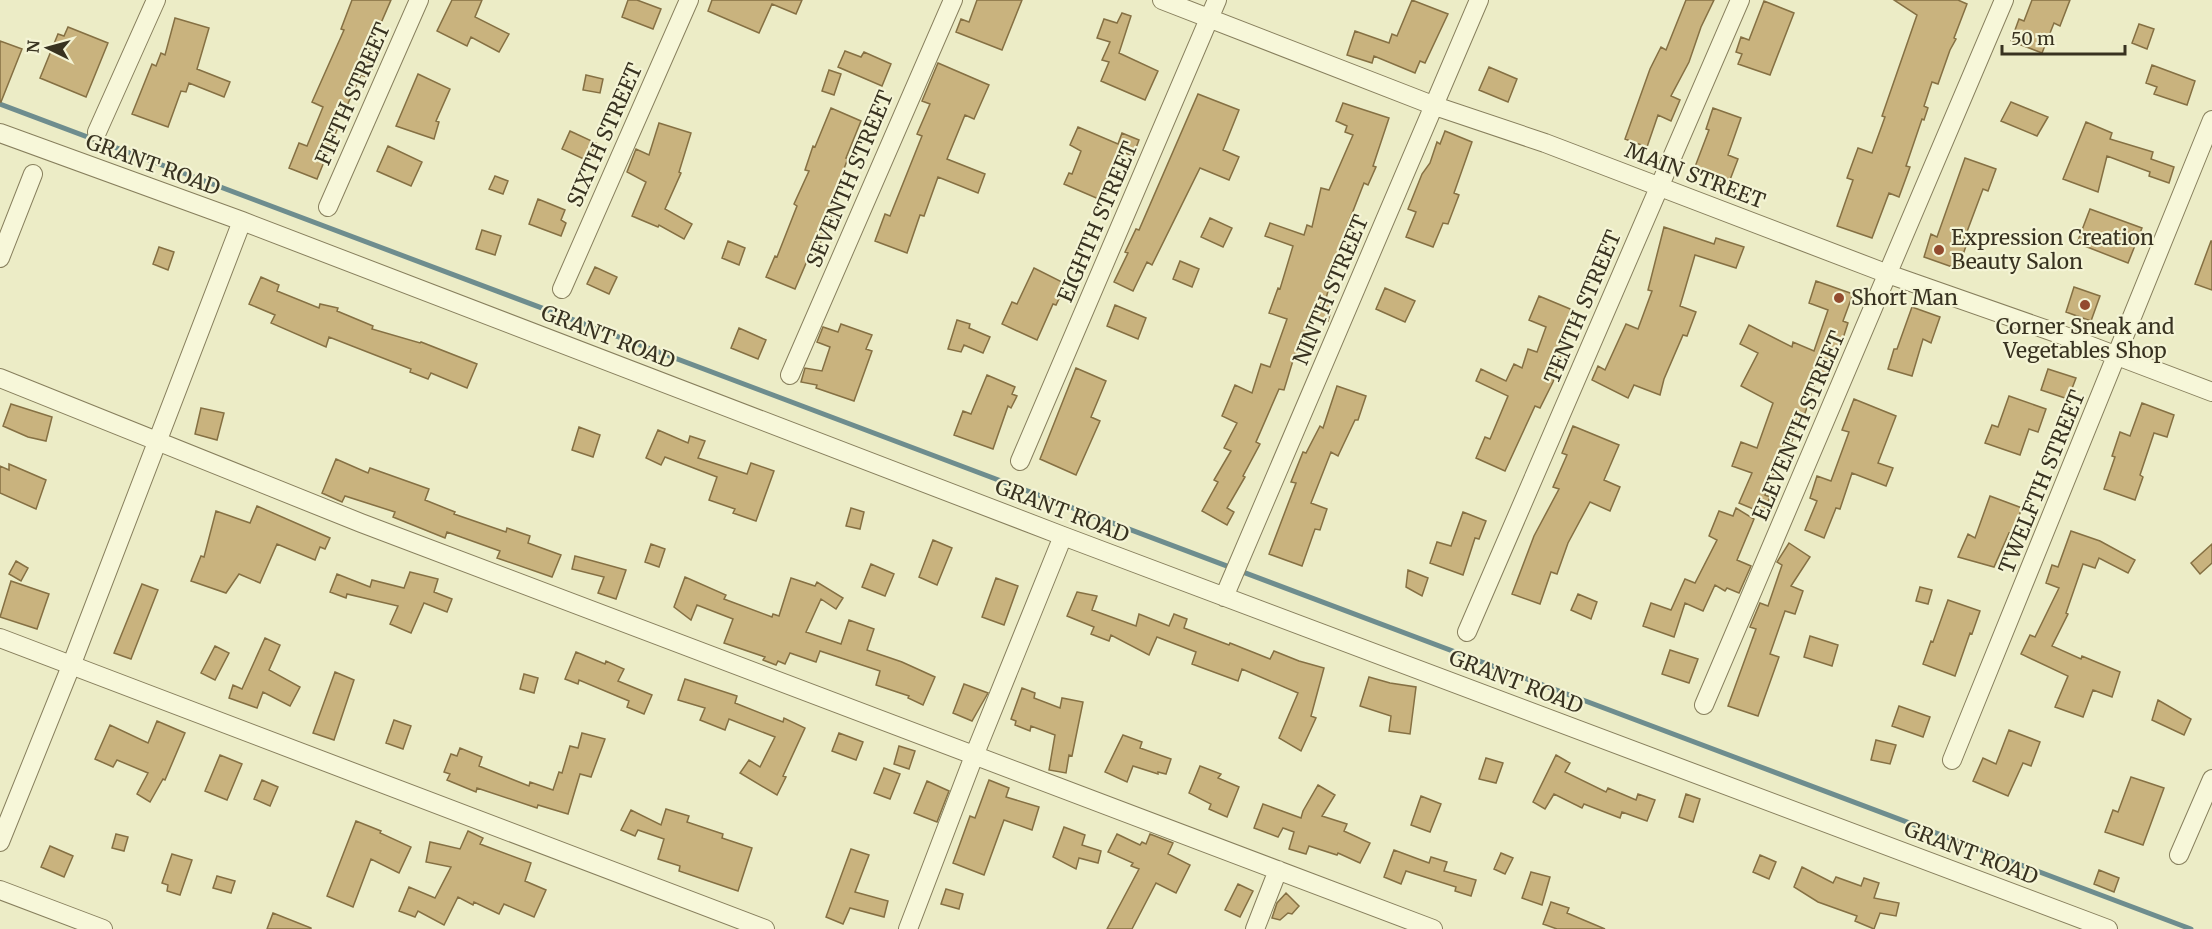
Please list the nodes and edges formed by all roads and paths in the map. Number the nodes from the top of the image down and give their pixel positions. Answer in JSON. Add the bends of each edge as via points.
{"nodes":[{"id":1,"x":156,"y":0,"type":"edge"},
{"id":2,"x":418,"y":0,"type":"edge"},
{"id":3,"x":689,"y":0,"type":"edge"},
{"id":4,"x":952,"y":0,"type":"edge"},
{"id":5,"x":1162,"y":0,"type":"edge"},
{"id":6,"x":1217,"y":0,"type":"edge"},
{"id":7,"x":1479,"y":0,"type":"edge"},
{"id":8,"x":1740,"y":0,"type":"edge"},
{"id":9,"x":2004,"y":0,"type":"edge"},
{"id":10,"x":1209,"y":19,"type":"junction"},
{"id":11,"x":1435,"y":106,"type":"junction"},
{"id":12,"x":2212,"y":120,"type":"edge"},
{"id":13,"x":97,"y":132,"type":"dead end"},
{"id":14,"x":0,"y":133,"type":"edge"},
{"id":15,"x":33,"y":174,"type":"dead end"},
{"id":16,"x":1660,"y":186,"type":"junction"},
{"id":17,"x":328,"y":207,"type":"dead end"},
{"id":18,"x":242,"y":221,"type":"junction"},
{"id":19,"x":0,"y":258,"type":"edge"},
{"id":20,"x":1888,"y":274,"type":"junction"},
{"id":21,"x":562,"y":289,"type":"dead end"},
{"id":22,"x":2118,"y":355,"type":"junction"},
{"id":23,"x":790,"y":375,"type":"dead end"},
{"id":24,"x":0,"y":378,"type":"edge"},
{"id":25,"x":2212,"y":392,"type":"edge"},
{"id":26,"x":158,"y":441,"type":"junction"},
{"id":27,"x":1020,"y":461,"type":"dead end"},
{"id":28,"x":1063,"y":536,"type":"junction"},
{"id":29,"x":1224,"y":597,"type":"junction"},
{"id":30,"x":1467,"y":632,"type":"dead end"},
{"id":31,"x":0,"y":638,"type":"edge"},
{"id":32,"x":71,"y":666,"type":"junction"},
{"id":33,"x":1704,"y":705,"type":"dead end"},
{"id":34,"x":974,"y":756,"type":"junction"},
{"id":35,"x":1952,"y":760,"type":"dead end"},
{"id":36,"x":2212,"y":779,"type":"edge"},
{"id":37,"x":0,"y":842,"type":"edge"},
{"id":38,"x":2179,"y":855,"type":"dead end"},
{"id":39,"x":1278,"y":870,"type":"junction"},
{"id":40,"x":0,"y":890,"type":"edge"},
{"id":41,"x":103,"y":929,"type":"edge"},
{"id":42,"x":765,"y":929,"type":"edge"},
{"id":43,"x":908,"y":929,"type":"edge"},
{"id":44,"x":1255,"y":929,"type":"edge"},
{"id":45,"x":1433,"y":929,"type":"edge"},
{"id":46,"x":2108,"y":929,"type":"edge"}],
"edges":[{"from":1,"to":13,"type":"street"},
{"from":2,"to":17,"type":"street","name":"FIFTH STREET"},
{"from":3,"to":21,"type":"street","name":"SIXTH STREET"},
{"from":4,"to":23,"type":"street","name":"SEVENTH STREET"},
{"from":5,"to":10,"type":"street","name":"MAIN STREET"},
{"from":6,"to":10,"type":"street","name":"EIGHTH STREET"},
{"from":7,"to":11,"type":"street","name":"NINTH STREET"},
{"from":8,"to":16,"type":"street","name":"TENTH STREET"},
{"from":9,"to":20,"type":"street","name":"ELEVENTH STREET"},
{"from":10,"to":11,"type":"street","name":"MAIN STREET"},
{"from":10,"to":27,"type":"street","name":"EIGHTH STREET"},
{"from":11,"to":16,"type":"street","name":"MAIN STREET"},
{"from":11,"to":29,"type":"street","name":"NINTH STREET"},
{"from":12,"to":22,"type":"street","name":"TWELFTH STREET"},
{"from":14,"to":18,"type":"street","name":"GRANT ROAD"},
{"from":15,"to":19,"type":"street"},
{"from":16,"to":20,"type":"street","name":"MAIN STREET"},
{"from":16,"to":30,"type":"street","name":"TENTH STREET"},
{"from":18,"to":26,"type":"street"},
{"from":18,"to":28,"type":"street","name":"GRANT ROAD"},
{"from":20,"to":22,"type":"street","name":"MAIN STREET"},
{"from":20,"to":33,"type":"street","name":"ELEVENTH STREET"},
{"from":22,"to":25,"type":"street","name":"MAIN STREET"},
{"from":22,"to":35,"type":"street","name":"TWELFTH STREET"},
{"from":24,"to":26,"type":"street"},
{"from":26,"to":32,"type":"street"},
{"from":26,"to":34,"type":"street","via":[[361,523]]},
{"from":28,"to":29,"type":"street","name":"GRANT ROAD"},
{"from":28,"to":34,"type":"street"},
{"from":29,"to":46,"type":"street","name":"GRANT ROAD"},
{"from":31,"to":32,"type":"street"},
{"from":32,"to":37,"type":"street"},
{"from":32,"to":42,"type":"street"},
{"from":34,"to":39,"type":"street"},
{"from":34,"to":43,"type":"street"},
{"from":36,"to":38,"type":"street"},
{"from":39,"to":44,"type":"street"},
{"from":39,"to":45,"type":"street"},
{"from":40,"to":41,"type":"street"}]}
